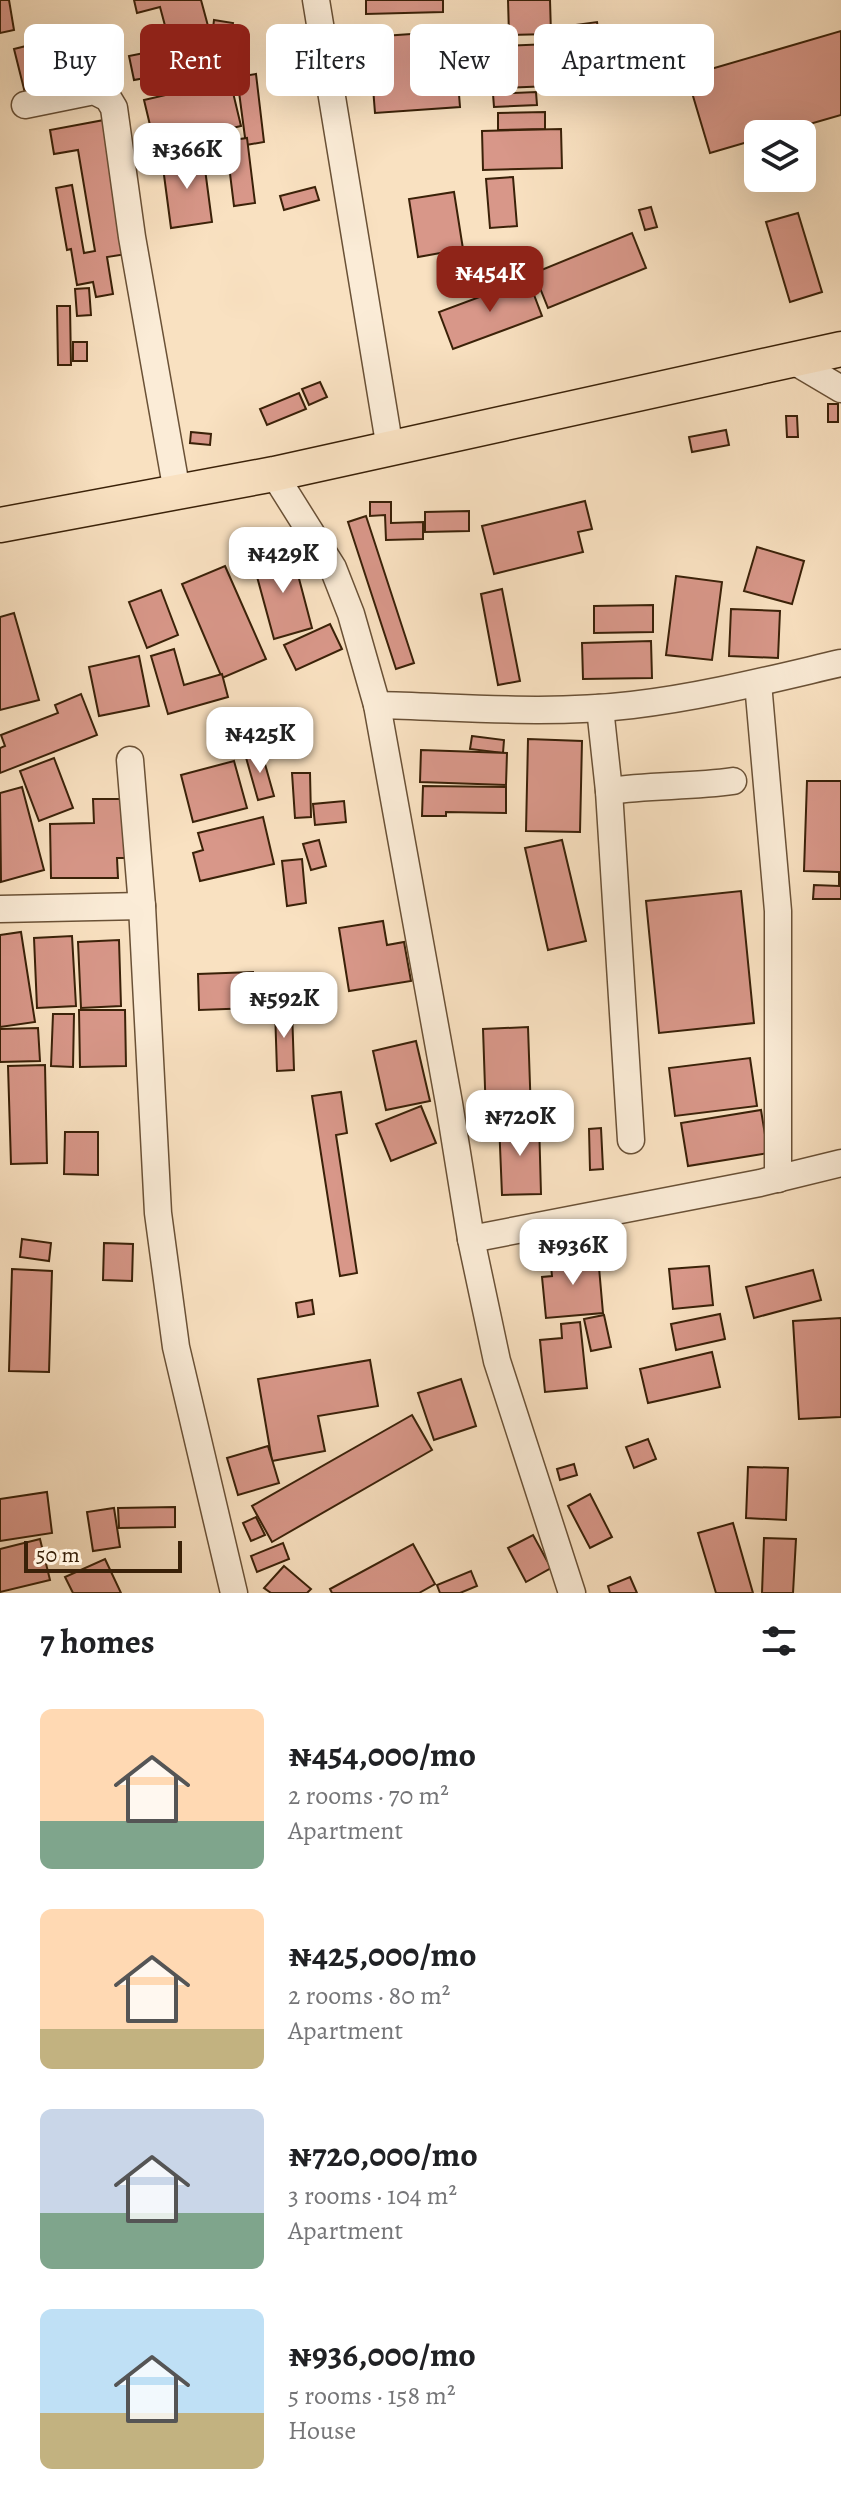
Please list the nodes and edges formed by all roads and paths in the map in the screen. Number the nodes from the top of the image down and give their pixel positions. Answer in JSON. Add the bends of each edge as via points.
{"nodes":[{"id":1,"x":316,"y":0,"type":"edge"},
{"id":2,"x":25,"y":105,"type":"dead end"},
{"id":3,"x":841,"y":349,"type":"edge"},
{"id":4,"x":792,"y":360,"type":"junction"},
{"id":5,"x":841,"y":389,"type":"edge"},
{"id":6,"x":390,"y":449,"type":"junction"},
{"id":7,"x":274,"y":474,"type":"junction"},
{"id":8,"x":177,"y":492,"type":"junction"},
{"id":9,"x":0,"y":525,"type":"edge"},
{"id":10,"x":841,"y":663,"type":"edge"},
{"id":11,"x":758,"y":683,"type":"junction"},
{"id":12,"x":377,"y":705,"type":"junction"},
{"id":13,"x":600,"y":708,"type":"junction"},
{"id":14,"x":130,"y":760,"type":"dead end"},
{"id":15,"x":733,"y":781,"type":"dead end"},
{"id":16,"x":609,"y":791,"type":"junction"},
{"id":17,"x":142,"y":906,"type":"junction"},
{"id":18,"x":0,"y":909,"type":"edge"},
{"id":19,"x":631,"y":1140,"type":"dead end"},
{"id":20,"x":841,"y":1163,"type":"edge"},
{"id":21,"x":778,"y":1179,"type":"junction"},
{"id":22,"x":471,"y":1239,"type":"junction"},
{"id":23,"x":568,"y":1592,"type":"edge"},
{"id":24,"x":234,"y":1593,"type":"edge"}],
"edges":[{"from":1,"to":6,"type":"street"},
{"from":2,"to":8,"type":"street","via":[[94,91],[114,108]]},
{"from":3,"to":4,"type":"main road"},
{"from":4,"to":5,"type":"street"},
{"from":4,"to":6,"type":"main road"},
{"from":6,"to":7,"type":"main road"},
{"from":7,"to":8,"type":"main road"},
{"from":7,"to":12,"type":"street","via":[[333,568]]},
{"from":8,"to":9,"type":"main road"},
{"from":10,"to":11,"type":"street"},
{"from":11,"to":13,"type":"street"},
{"from":11,"to":21,"type":"street","via":[[778,911]]},
{"from":12,"to":13,"type":"street"},
{"from":12,"to":22,"type":"street"},
{"from":13,"to":16,"type":"street"},
{"from":14,"to":17,"type":"street"},
{"from":15,"to":16,"type":"street"},
{"from":16,"to":19,"type":"street"},
{"from":17,"to":18,"type":"street"},
{"from":17,"to":24,"type":"street","via":[[162,1243],[176,1347]]},
{"from":20,"to":21,"type":"street"},
{"from":21,"to":22,"type":"street"},
{"from":22,"to":23,"type":"street","via":[[497,1361]]}]}
